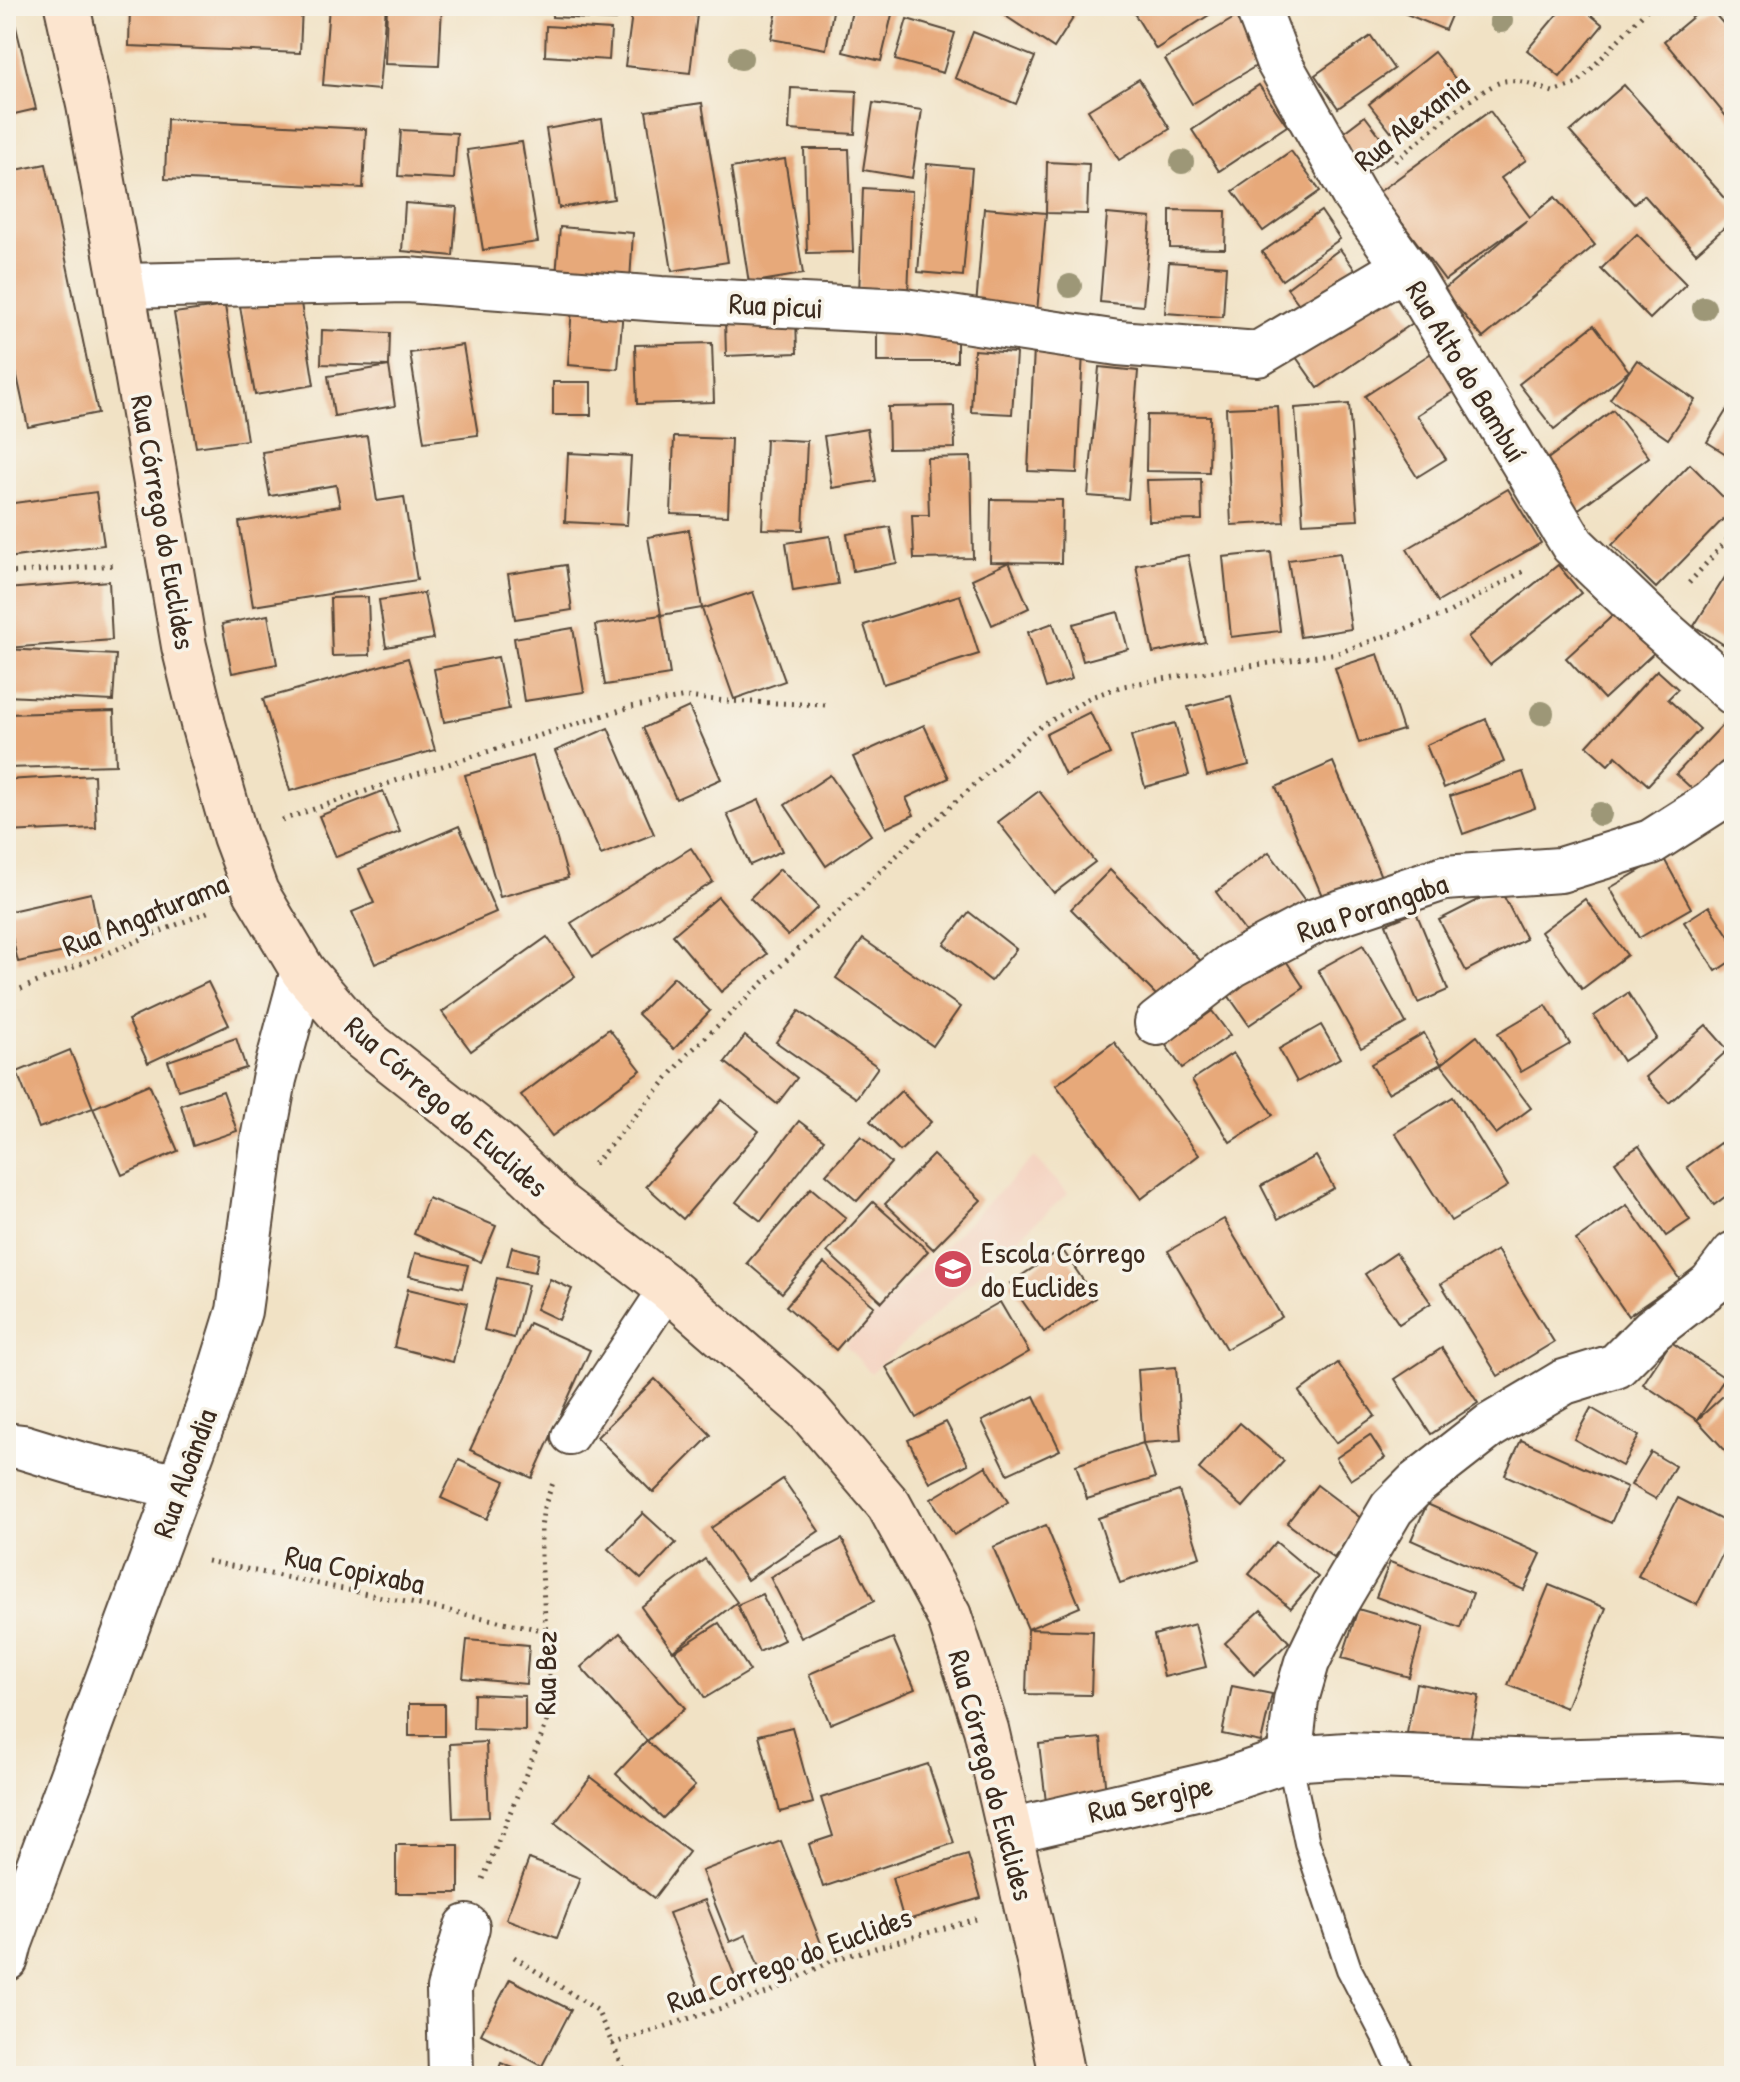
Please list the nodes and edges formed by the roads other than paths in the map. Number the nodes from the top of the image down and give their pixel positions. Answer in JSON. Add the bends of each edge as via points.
{"nodes":[{"id":1,"x":67,"y":6,"type":"edge"},
{"id":2,"x":1257,"y":6,"type":"edge"},
{"id":3,"x":1405,"y":267,"type":"junction"},
{"id":4,"x":122,"y":286,"type":"junction"},
{"id":5,"x":1734,"y":693,"type":"edge"},
{"id":6,"x":1734,"y":782,"type":"edge"},
{"id":7,"x":303,"y":971,"type":"junction"},
{"id":8,"x":1157,"y":1023,"type":"dead end"},
{"id":9,"x":1734,"y":1254,"type":"edge"},
{"id":10,"x":668,"y":1288,"type":"junction"},
{"id":11,"x":570,"y":1436,"type":"road end"},
{"id":12,"x":6,"y":1445,"type":"edge"},
{"id":13,"x":179,"y":1487,"type":"junction"},
{"id":14,"x":1289,"y":1759,"type":"junction"},
{"id":15,"x":1734,"y":1762,"type":"edge"},
{"id":16,"x":1010,"y":1831,"type":"junction"},
{"id":17,"x":467,"y":1927,"type":"road end"},
{"id":18,"x":6,"y":1959,"type":"edge"},
{"id":19,"x":451,"y":2076,"type":"edge"},
{"id":20,"x":1062,"y":2076,"type":"edge"},
{"id":21,"x":1402,"y":2076,"type":"edge"}],
"edges":[{"from":1,"to":4,"type":"main road","name":"Rua Córrego do Euclides"},
{"from":2,"to":3,"type":"street","name":"Rua Alto do Bambuí","via":[[1278,61],[1354,195]]},
{"from":3,"to":4,"type":"street","name":"Rua picui","via":[[1258,354],[1118,343],[904,311],[407,280]]},
{"from":3,"to":5,"type":"street","name":"Rua Alto do Bambuí","via":[[1573,545]]},
{"from":4,"to":7,"type":"main road","name":"Rua Córrego do Euclides","via":[[184,646],[203,724],[256,892]]},
{"from":6,"to":8,"type":"street","name":"Rua Porangaba","via":[[1712,803],[1651,842],[1560,870],[1444,878],[1315,921],[1232,965]]},
{"from":7,"to":10,"type":"main road","name":"Rua Córrego do Euclides","via":[[356,1033],[497,1144],[560,1205]]},
{"from":7,"to":13,"type":"street","name":"Rua Aloândia","via":[[274,1079],[239,1311]]},
{"from":9,"to":14,"type":"street","via":[[1711,1284],[1616,1366],[1564,1382],[1490,1426],[1392,1508],[1307,1662]]},
{"from":10,"to":11,"type":"street"},
{"from":10,"to":16,"type":"main road","name":"Rua Córrego do Euclides","via":[[807,1409],[889,1505],[949,1616],[986,1729]]},
{"from":12,"to":13,"type":"street"},
{"from":13,"to":18,"type":"street","name":"Rua Aloândia"},
{"from":14,"to":15,"type":"street","name":"Rua Sergipe","via":[[1347,1755]]},
{"from":14,"to":16,"type":"street","name":"Rua Sergipe","via":[[1221,1782]]},
{"from":14,"to":21,"type":"lane","via":[[1307,1843],[1349,1969]]},
{"from":16,"to":20,"type":"main road","name":"Rua Córrego do Euclides"},
{"from":17,"to":19,"type":"street","via":[[449,1989]]}]}
